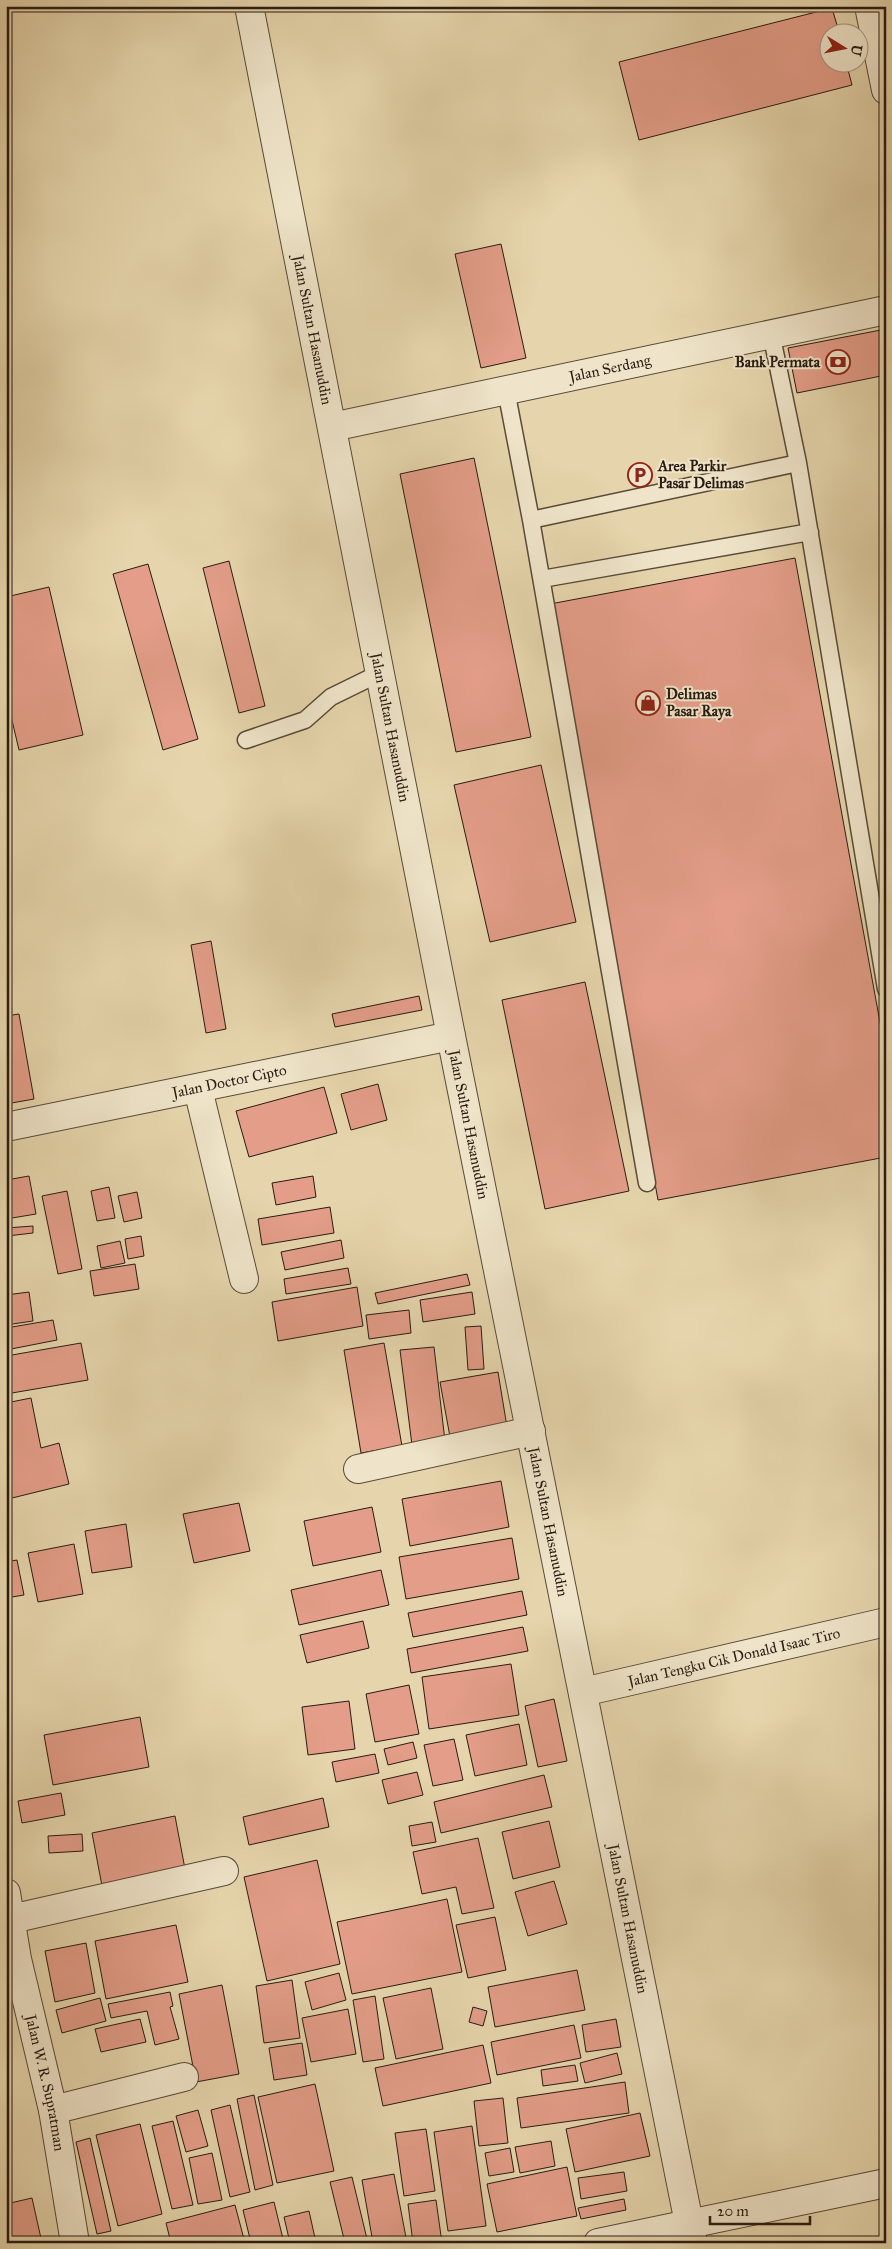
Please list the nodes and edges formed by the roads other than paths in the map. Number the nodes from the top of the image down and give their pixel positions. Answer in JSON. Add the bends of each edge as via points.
{"nodes":[{"id":1,"x":249,"y":6,"type":"edge"},
{"id":2,"x":869,"y":6,"type":"edge"},
{"id":3,"x":886,"y":90,"type":"edge"},
{"id":4,"x":886,"y":310,"type":"edge"},
{"id":5,"x":771,"y":333,"type":"junction"},
{"id":6,"x":506,"y":390,"type":"junction"},
{"id":7,"x":332,"y":427,"type":"junction"},
{"id":8,"x":798,"y":463,"type":"junction"},
{"id":9,"x":531,"y":520,"type":"junction"},
{"id":10,"x":810,"y":532,"type":"junction"},
{"id":11,"x":542,"y":579,"type":"junction"},
{"id":12,"x":380,"y":673,"type":"junction"},
{"id":13,"x":246,"y":740,"type":"dead end"},
{"id":14,"x":886,"y":990,"type":"edge"},
{"id":15,"x":452,"y":1036,"type":"junction"},
{"id":16,"x":198,"y":1089,"type":"junction"},
{"id":17,"x":6,"y":1127,"type":"edge"},
{"id":18,"x":647,"y":1183,"type":"dead end"},
{"id":19,"x":244,"y":1280,"type":"dead end"},
{"id":20,"x":531,"y":1431,"type":"junction"},
{"id":21,"x":358,"y":1469,"type":"dead end"},
{"id":22,"x":886,"y":1622,"type":"edge"},
{"id":23,"x":583,"y":1692,"type":"junction"},
{"id":24,"x":224,"y":1871,"type":"dead end"},
{"id":25,"x":9,"y":1906,"type":"edge"},
{"id":26,"x":12,"y":1960,"type":"edge"},
{"id":27,"x":184,"y":2077,"type":"dead end"},
{"id":28,"x":53,"y":2110,"type":"junction"},
{"id":29,"x":886,"y":2183,"type":"edge"},
{"id":30,"x":691,"y":2234,"type":"edge"},
{"id":31,"x":75,"y":2243,"type":"edge"},
{"id":32,"x":598,"y":2243,"type":"edge"}],
"edges":[{"from":1,"to":7,"type":"street","name":"Jalan Sultan Hasanuddin"},
{"from":2,"to":3,"type":"street"},
{"from":4,"to":5,"type":"street","name":"Jalan Serdang"},
{"from":5,"to":6,"type":"street","name":"Jalan Serdang"},
{"from":5,"to":8,"type":"lane"},
{"from":6,"to":7,"type":"street","name":"Jalan Serdang"},
{"from":6,"to":9,"type":"lane"},
{"from":7,"to":12,"type":"street","name":"Jalan Sultan Hasanuddin"},
{"from":8,"to":9,"type":"lane"},
{"from":8,"to":10,"type":"lane"},
{"from":9,"to":11,"type":"lane"},
{"from":10,"to":11,"type":"lane"},
{"from":10,"to":14,"type":"lane"},
{"from":11,"to":18,"type":"lane"},
{"from":12,"to":13,"type":"lane","via":[[331,697],[305,720]]},
{"from":12,"to":15,"type":"street","name":"Jalan Sultan Hasanuddin"},
{"from":15,"to":16,"type":"street","name":"Jalan Doctor Cipto"},
{"from":15,"to":20,"type":"street","name":"Jalan Sultan Hasanuddin"},
{"from":16,"to":17,"type":"street","name":"Jalan Doctor Cipto"},
{"from":16,"to":19,"type":"street"},
{"from":20,"to":21,"type":"street"},
{"from":20,"to":23,"type":"street","name":"Jalan Sultan Hasanuddin"},
{"from":22,"to":23,"type":"street","name":"Jalan Tengku Cik Donald Isaac Tiro"},
{"from":23,"to":30,"type":"street","name":"Jalan Sultan Hasanuddin"},
{"from":24,"to":25,"type":"street"},
{"from":25,"to":26,"type":"street","name":"Jalan W. R. Supratman"},
{"from":26,"to":28,"type":"street","name":"Jalan W. R. Supratman"},
{"from":27,"to":28,"type":"street"},
{"from":28,"to":31,"type":"street","name":"Jalan W. R. Supratman"},
{"from":29,"to":30,"type":"street"},
{"from":30,"to":32,"type":"street"}]}
